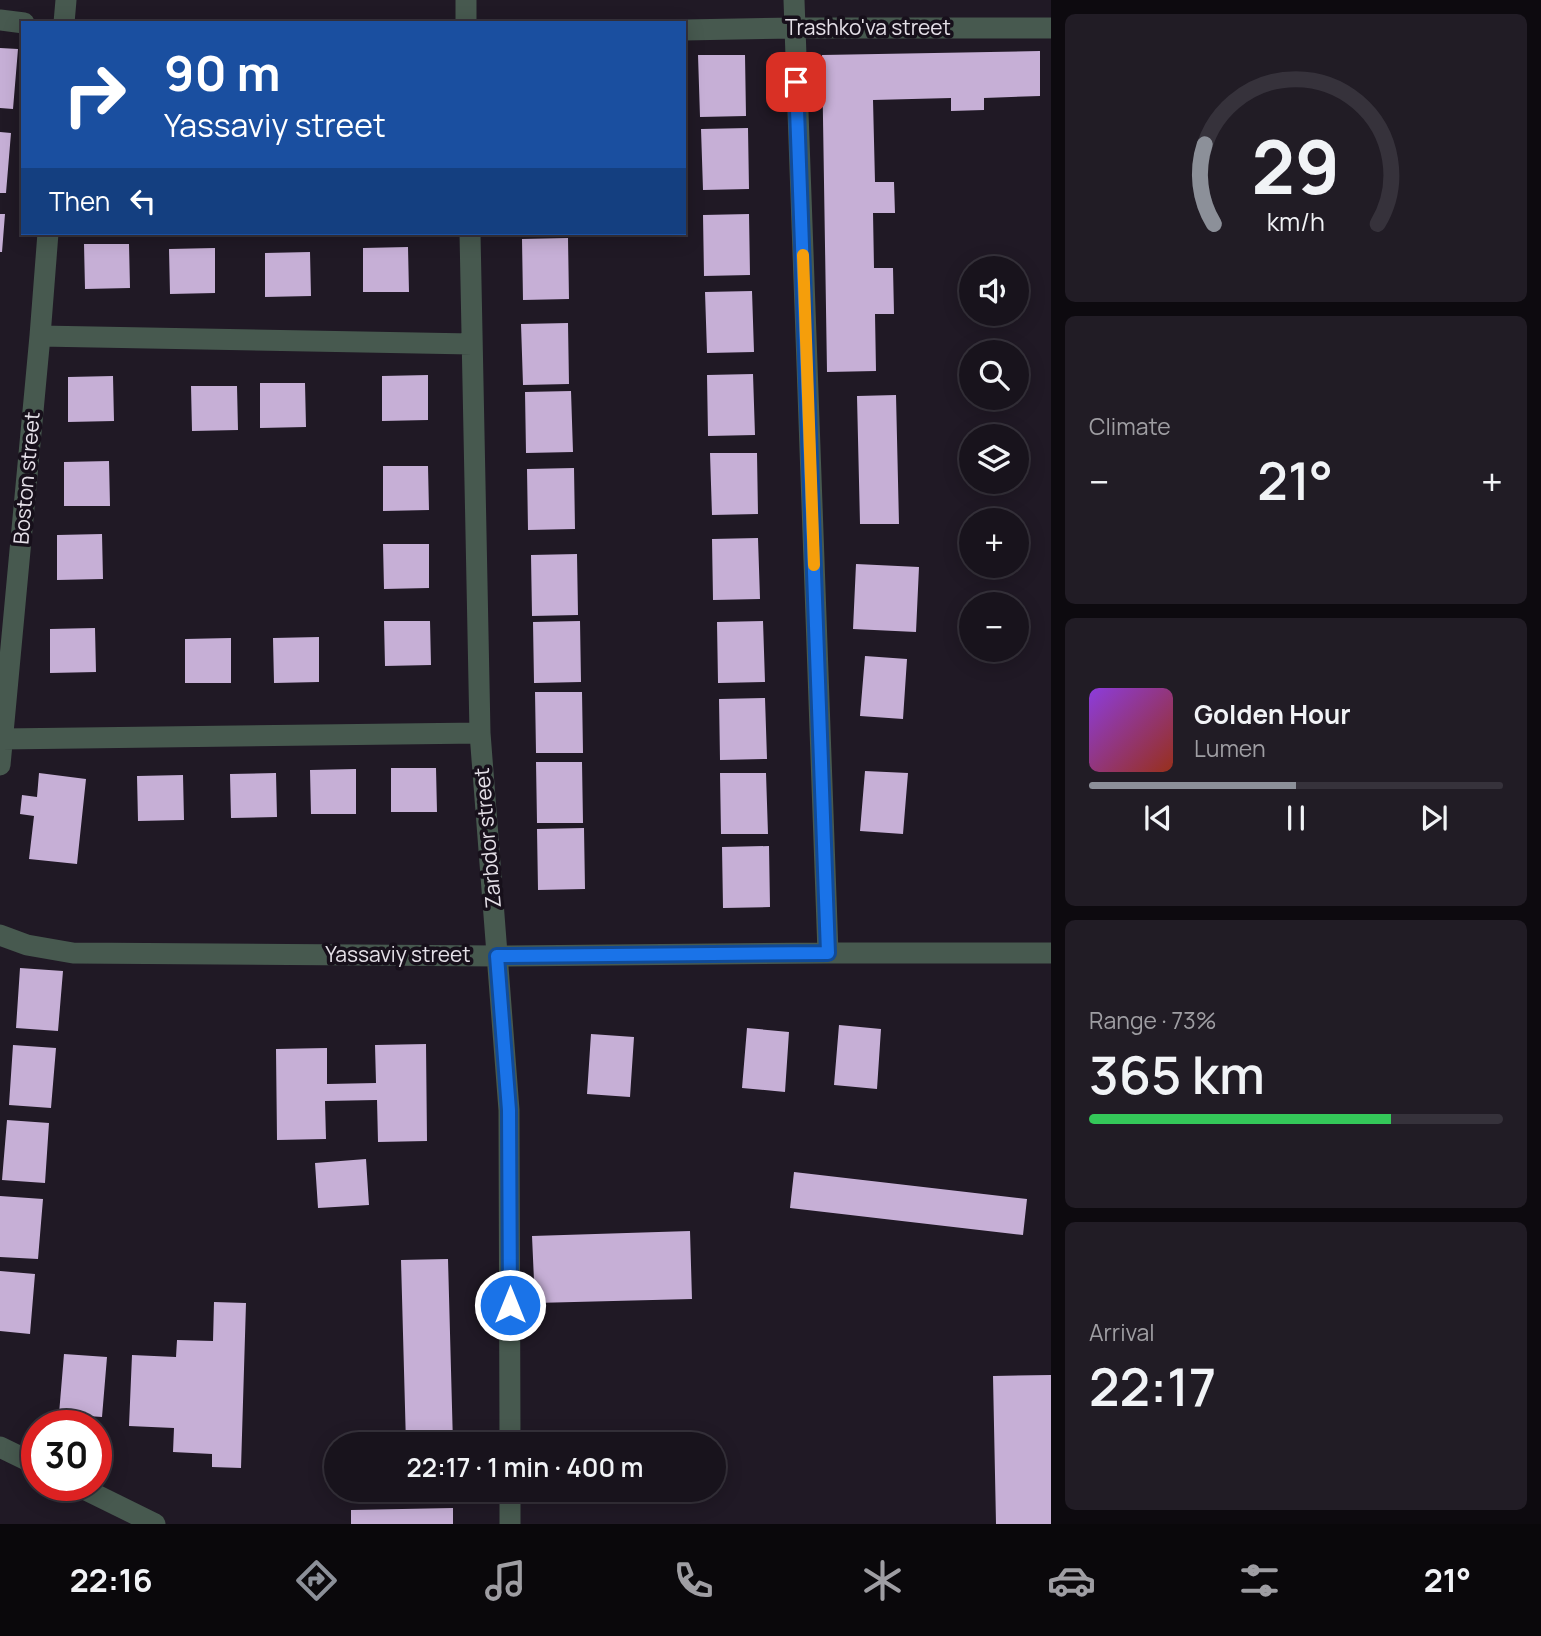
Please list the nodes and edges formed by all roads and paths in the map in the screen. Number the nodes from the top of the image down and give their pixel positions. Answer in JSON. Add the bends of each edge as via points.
{"nodes":[{"id":1,"x":66,"y":0,"type":"edge"},
{"id":2,"x":466,"y":0,"type":"edge"},
{"id":3,"x":794,"y":0,"type":"edge"},
{"id":4,"x":0,"y":20,"type":"edge"},
{"id":5,"x":64,"y":21,"type":"edge"},
{"id":6,"x":466,"y":21,"type":"edge"},
{"id":7,"x":21,"y":23,"type":"edge"},
{"id":8,"x":794,"y":28,"type":"junction"},
{"id":9,"x":1051,"y":28,"type":"edge"},
{"id":10,"x":686,"y":30,"type":"edge"},
{"id":11,"x":48,"y":235,"type":"edge"},
{"id":12,"x":470,"y":235,"type":"edge"},
{"id":13,"x":40,"y":336,"type":"junction"},
{"id":14,"x":472,"y":344,"type":"junction"},
{"id":15,"x":480,"y":733,"type":"junction"},
{"id":16,"x":2,"y":739,"type":"junction"},
{"id":17,"x":0,"y":765,"type":"edge"},
{"id":18,"x":0,"y":935,"type":"edge"},
{"id":19,"x":828,"y":953,"type":"junction"},
{"id":20,"x":1051,"y":953,"type":"edge"},
{"id":21,"x":497,"y":956,"type":"junction"},
{"id":22,"x":510,"y":1432,"type":"edge"},
{"id":23,"x":0,"y":1447,"type":"edge"},
{"id":24,"x":21,"y":1457,"type":"edge"},
{"id":25,"x":108,"y":1501,"type":"edge"},
{"id":26,"x":510,"y":1502,"type":"edge"},
{"id":27,"x":155,"y":1524,"type":"edge"},
{"id":28,"x":510,"y":1524,"type":"edge"}],
"edges":[{"from":1,"to":5,"type":"street"},
{"from":2,"to":6,"type":"street"},
{"from":3,"to":8,"type":"street"},
{"from":4,"to":7,"type":"street"},
{"from":8,"to":9,"type":"street","name":"Trashko'va street"},
{"from":8,"to":10,"type":"street","name":"Trashko'va street"},
{"from":8,"to":19,"type":"street"},
{"from":11,"to":13,"type":"street","name":"Boston street"},
{"from":12,"to":14,"type":"street","name":"Zarbdor street"},
{"from":13,"to":14,"type":"street"},
{"from":13,"to":16,"type":"street","name":"Boston street"},
{"from":14,"to":15,"type":"street","name":"Zarbdor street"},
{"from":15,"to":16,"type":"street"},
{"from":15,"to":21,"type":"street","name":"Zarbdor street"},
{"from":16,"to":17,"type":"street","name":"Boston street"},
{"from":18,"to":21,"type":"street","name":"Yassaviy street","via":[[73,953]]},
{"from":19,"to":20,"type":"street","name":"Yassaviy street"},
{"from":19,"to":21,"type":"street","name":"Yassaviy street"},
{"from":21,"to":22,"type":"street","name":"Zarbdor street","via":[[509,1110]]},
{"from":23,"to":24,"type":"street"},
{"from":25,"to":27,"type":"street"},
{"from":26,"to":28,"type":"street"}]}
